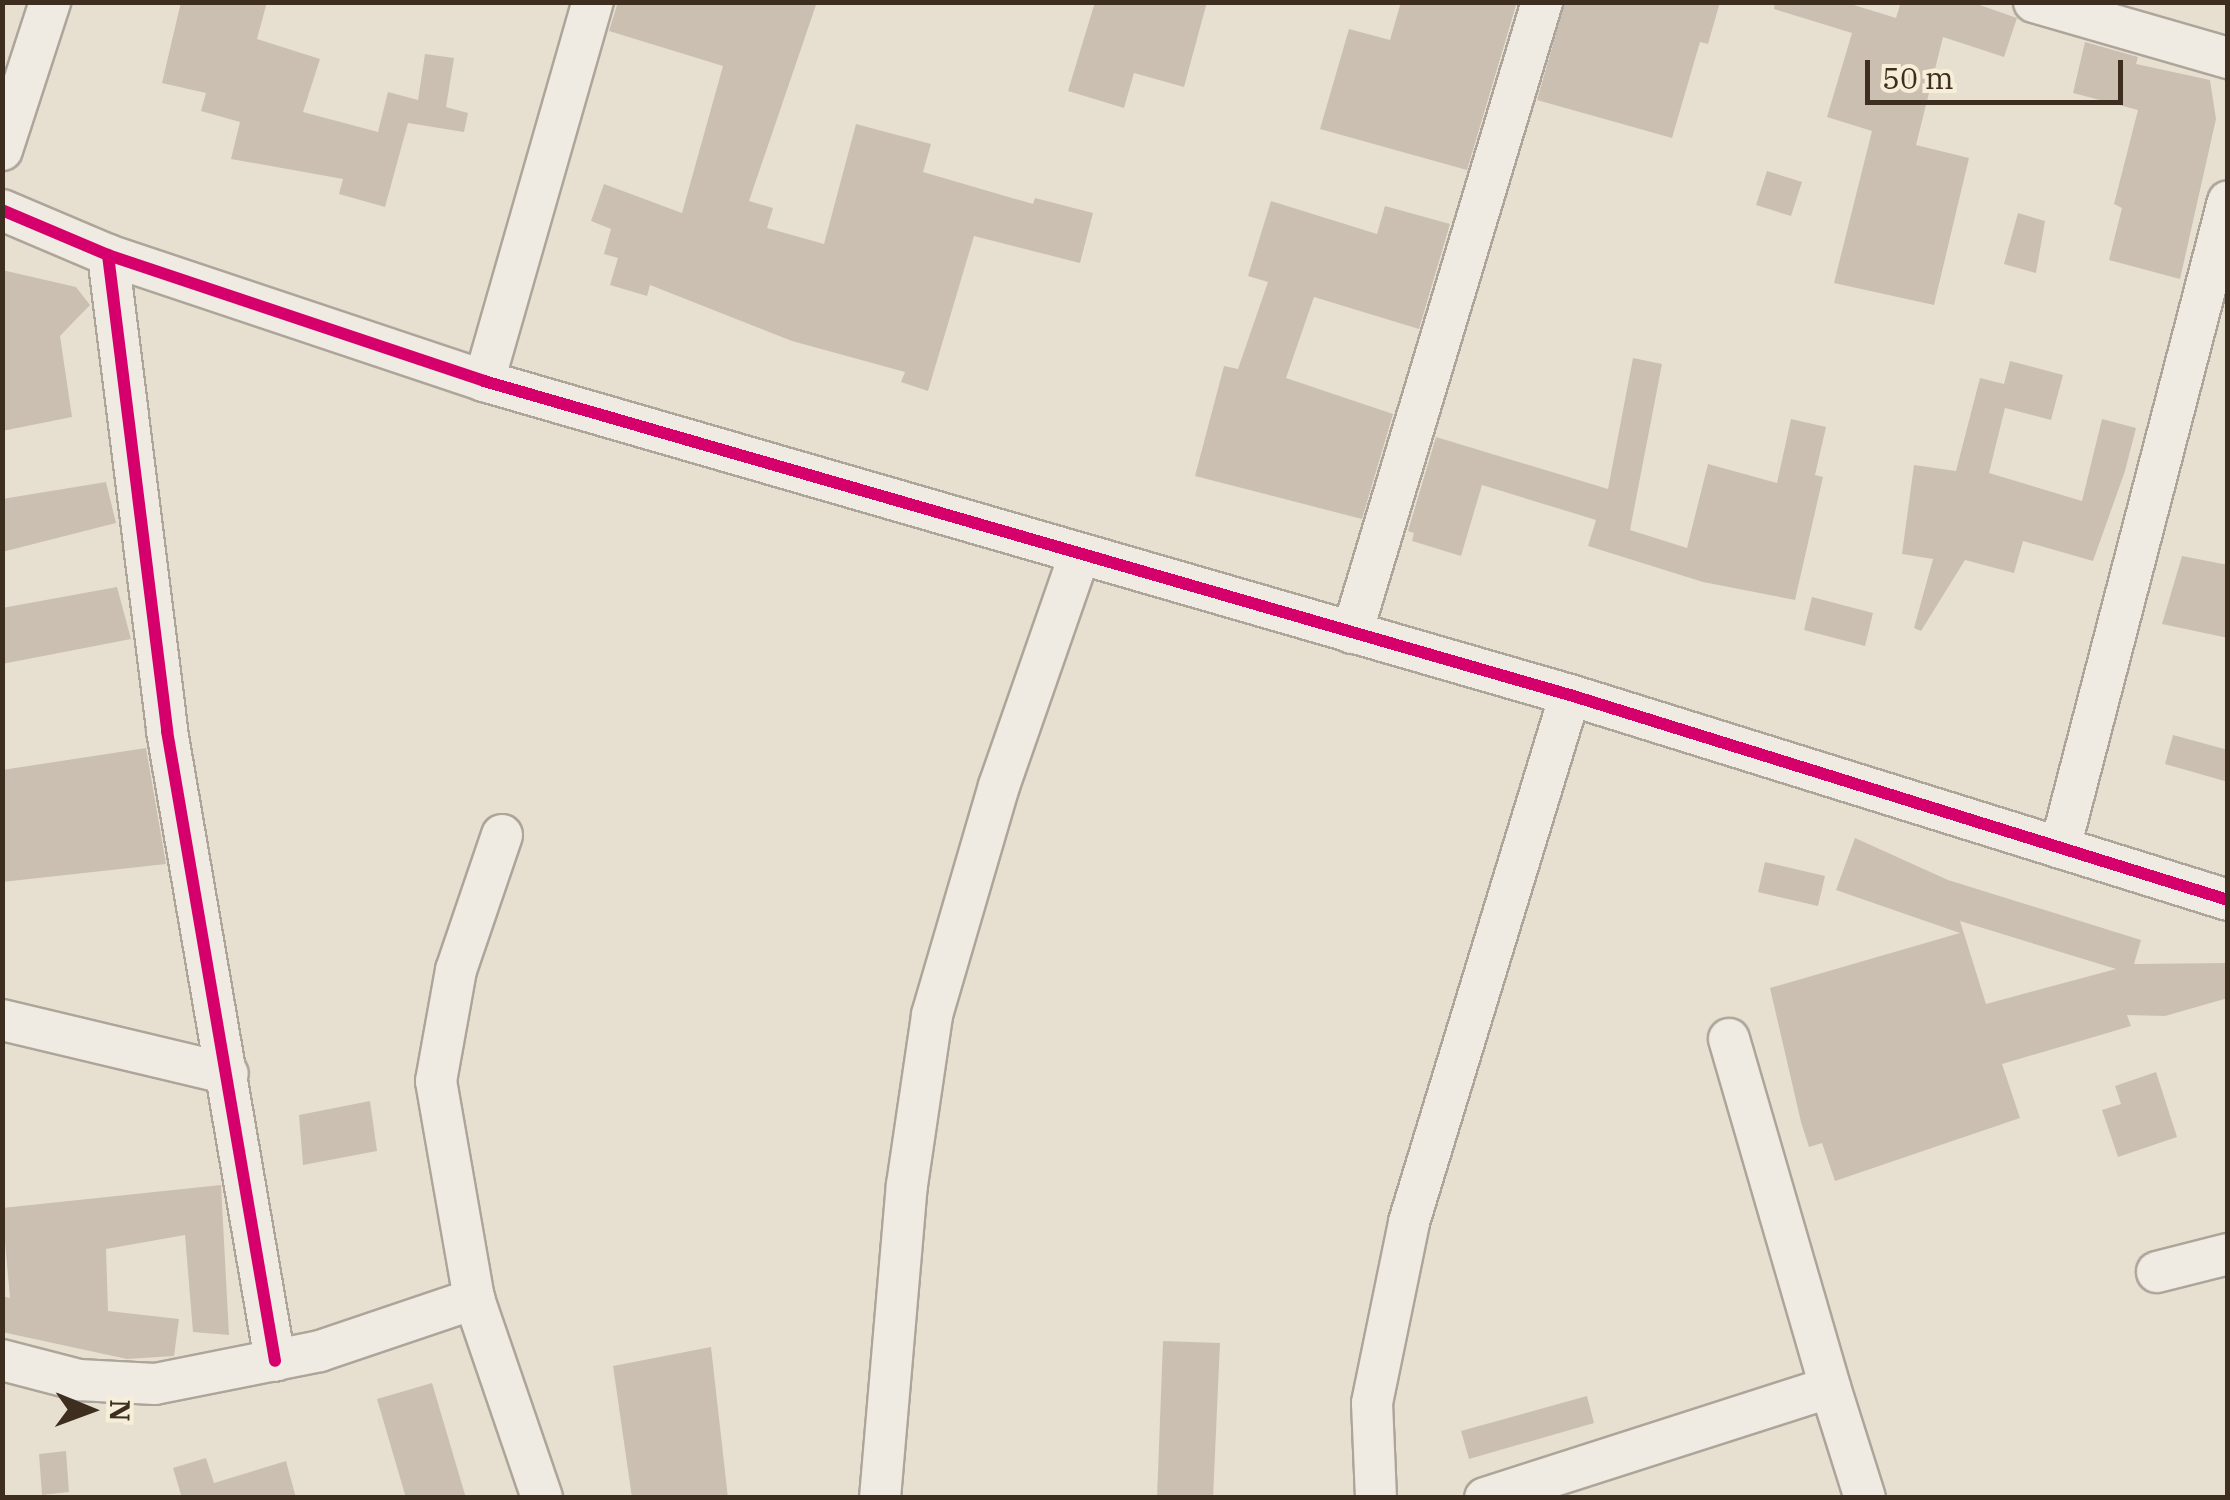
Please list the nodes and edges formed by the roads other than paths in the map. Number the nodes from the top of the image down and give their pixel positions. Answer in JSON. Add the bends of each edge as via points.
{"nodes":[{"id":1,"x":50,"y":2,"type":"edge"},
{"id":2,"x":593,"y":2,"type":"edge"},
{"id":3,"x":1542,"y":2,"type":"edge"},
{"id":4,"x":2034,"y":2,"type":"edge"},
{"id":5,"x":2228,"y":58,"type":"edge"},
{"id":6,"x":2,"y":150,"type":"edge"},
{"id":7,"x":2228,"y":201,"type":"edge"},
{"id":8,"x":2,"y":210,"type":"edge"},
{"id":9,"x":108,"y":255,"type":"junction"},
{"id":10,"x":484,"y":381,"type":"junction"},
{"id":11,"x":1079,"y":556,"type":"junction"},
{"id":12,"x":1352,"y":634,"type":"junction"},
{"id":13,"x":1570,"y":695,"type":"junction"},
{"id":14,"x":502,"y":835,"type":"dead end"},
{"id":15,"x":2060,"y":848,"type":"junction"},
{"id":16,"x":2228,"y":900,"type":"edge"},
{"id":17,"x":2,"y":1020,"type":"edge"},
{"id":18,"x":1729,"y":1039,"type":"dead end"},
{"id":19,"x":228,"y":1074,"type":"junction"},
{"id":20,"x":2228,"y":1254,"type":"edge"},
{"id":21,"x":2157,"y":1272,"type":"dead end"},
{"id":22,"x":474,"y":1299,"type":"junction"},
{"id":23,"x":2,"y":1360,"type":"edge"},
{"id":24,"x":275,"y":1361,"type":"junction"},
{"id":25,"x":1830,"y":1387,"type":"junction"},
{"id":26,"x":542,"y":1498,"type":"edge"},
{"id":27,"x":880,"y":1498,"type":"edge"},
{"id":28,"x":1376,"y":1498,"type":"edge"},
{"id":29,"x":1485,"y":1498,"type":"edge"},
{"id":30,"x":1865,"y":1498,"type":"edge"}],
"edges":[{"from":1,"to":6,"type":"street"},
{"from":2,"to":10,"type":"street"},
{"from":3,"to":12,"type":"street"},
{"from":4,"to":5,"type":"street"},
{"from":7,"to":15,"type":"street"},
{"from":8,"to":9,"type":"street"},
{"from":9,"to":10,"type":"street"},
{"from":9,"to":19,"type":"street","via":[[166,731]]},
{"from":10,"to":11,"type":"street"},
{"from":11,"to":12,"type":"street"},
{"from":11,"to":27,"type":"street","via":[[999,786],[932,1015],[907,1186]]},
{"from":12,"to":13,"type":"street"},
{"from":13,"to":15,"type":"street"},
{"from":13,"to":28,"type":"street","via":[[1409,1222],[1372,1404]]},
{"from":14,"to":22,"type":"street","via":[[456,970],[436,1081]]},
{"from":15,"to":16,"type":"street"},
{"from":17,"to":19,"type":"street"},
{"from":18,"to":25,"type":"street"},
{"from":19,"to":24,"type":"street"},
{"from":20,"to":21,"type":"street"},
{"from":22,"to":24,"type":"street"},
{"from":22,"to":26,"type":"street"},
{"from":23,"to":24,"type":"street","via":[[79,1380],[155,1384]]},
{"from":25,"to":29,"type":"street"},
{"from":25,"to":30,"type":"street"}]}
